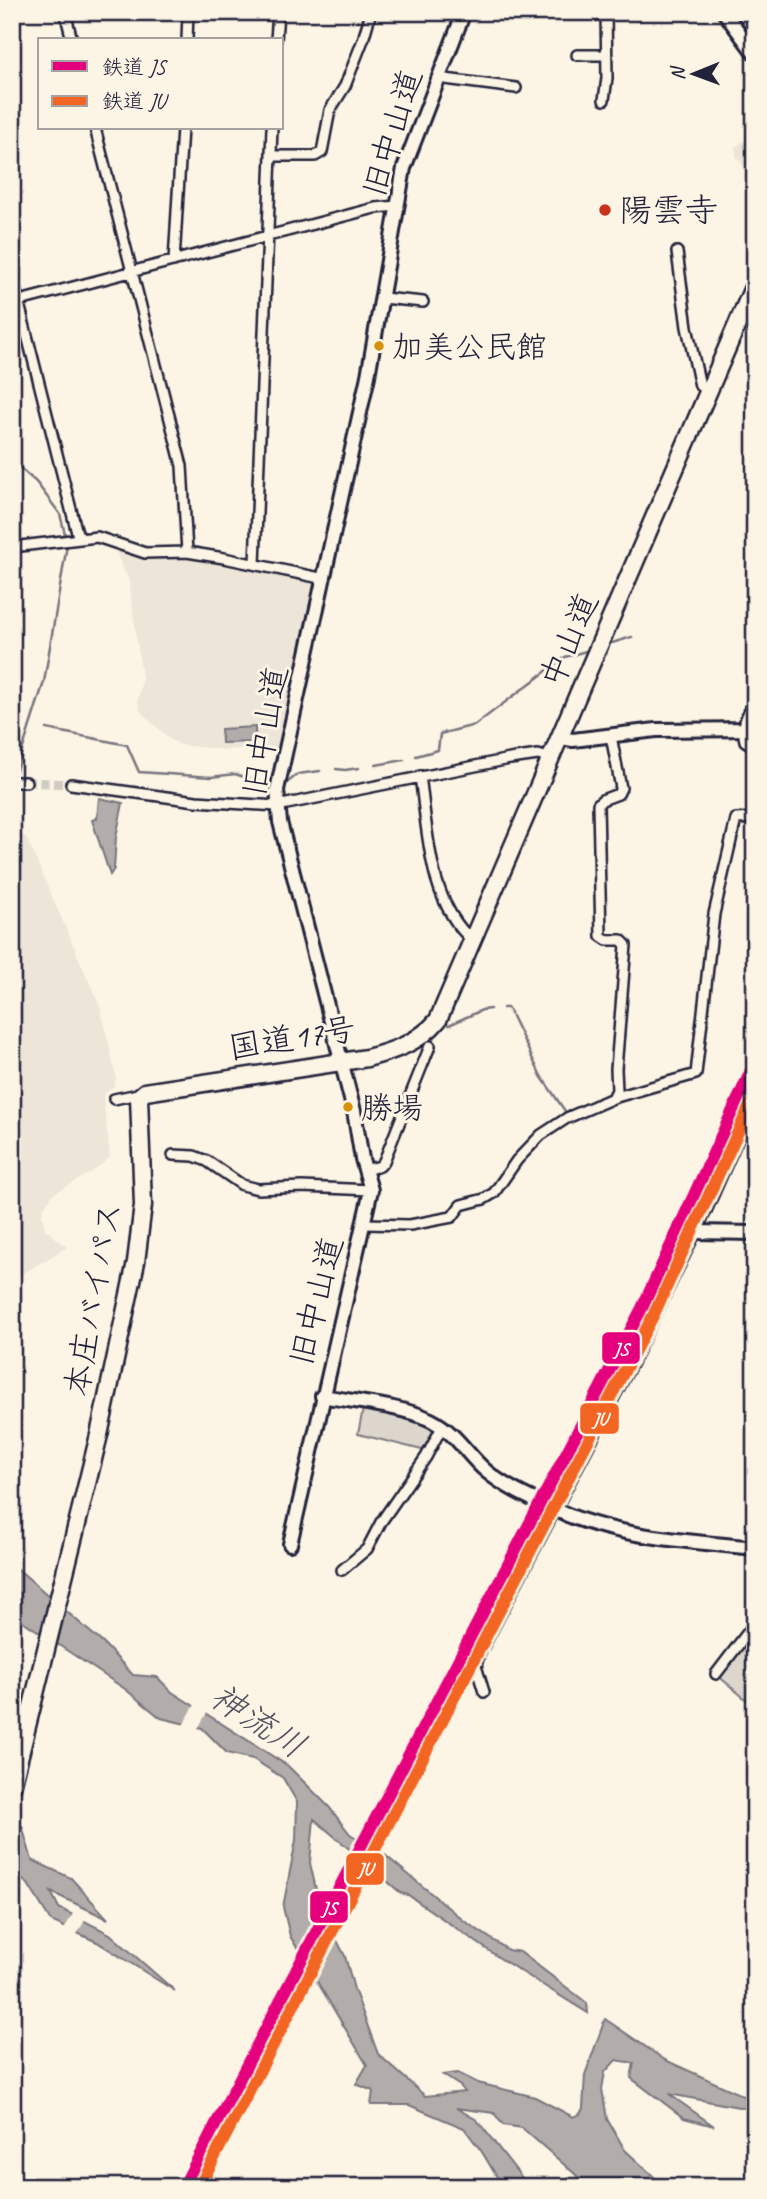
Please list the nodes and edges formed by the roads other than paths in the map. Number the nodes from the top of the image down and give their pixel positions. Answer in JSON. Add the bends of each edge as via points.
{"nodes":[{"id":1,"x":65,"y":12,"type":"edge"},
{"id":2,"x":188,"y":12,"type":"edge"},
{"id":3,"x":278,"y":12,"type":"edge"},
{"id":4,"x":370,"y":12,"type":"edge"},
{"id":5,"x":464,"y":12,"type":"edge"},
{"id":6,"x":606,"y":12,"type":"edge"},
{"id":7,"x":723,"y":12,"type":"edge"},
{"id":8,"x":72,"y":38,"type":"edge"},
{"id":9,"x":187,"y":38,"type":"edge"},
{"id":10,"x":276,"y":38,"type":"edge"},
{"id":11,"x":577,"y":54,"type":"dead end"},
{"id":12,"x":755,"y":54,"type":"edge"},
{"id":13,"x":606,"y":55,"type":"junction"},
{"id":14,"x":437,"y":78,"type":"junction"},
{"id":15,"x":516,"y":88,"type":"dead end"},
{"id":16,"x":604,"y":100,"type":"dead end"},
{"id":17,"x":96,"y":130,"type":"edge"},
{"id":18,"x":182,"y":130,"type":"edge"},
{"id":19,"x":272,"y":130,"type":"edge"},
{"id":20,"x":271,"y":156,"type":"junction"},
{"id":21,"x":397,"y":206,"type":"junction"},
{"id":22,"x":267,"y":237,"type":"junction"},
{"id":23,"x":677,"y":252,"type":"dead end"},
{"id":24,"x":174,"y":261,"type":"junction"},
{"id":25,"x":132,"y":272,"type":"junction"},
{"id":26,"x":12,"y":276,"type":"edge"},
{"id":27,"x":755,"y":284,"type":"edge"},
{"id":28,"x":383,"y":298,"type":"junction"},
{"id":29,"x":15,"y":302,"type":"edge"},
{"id":30,"x":423,"y":302,"type":"dead end"},
{"id":31,"x":709,"y":391,"type":"junction"},
{"id":32,"x":77,"y":538,"type":"junction"},
{"id":33,"x":12,"y":547,"type":"edge"},
{"id":34,"x":187,"y":552,"type":"junction"},
{"id":35,"x":255,"y":564,"type":"junction"},
{"id":36,"x":325,"y":579,"type":"junction"},
{"id":37,"x":755,"y":700,"type":"edge"},
{"id":38,"x":749,"y":729,"type":"edge"},
{"id":39,"x":611,"y":736,"type":"junction"},
{"id":40,"x":561,"y":738,"type":"junction"},
{"id":41,"x":755,"y":747,"type":"edge"},
{"id":42,"x":552,"y":759,"type":"junction"},
{"id":43,"x":420,"y":776,"type":"junction"},
{"id":44,"x":12,"y":782,"type":"edge"},
{"id":45,"x":26,"y":782,"type":"tunnel mouth"},
{"id":46,"x":71,"y":785,"type":"tunnel mouth"},
{"id":47,"x":277,"y":806,"type":"junction"},
{"id":48,"x":755,"y":818,"type":"edge"},
{"id":49,"x":473,"y":941,"type":"junction"},
{"id":50,"x":438,"y":1020,"type":"joint"},
{"id":51,"x":429,"y":1045,"type":"dead end"},
{"id":52,"x":341,"y":1062,"type":"junction"},
{"id":53,"x":145,"y":1092,"type":"junction"},
{"id":54,"x":612,"y":1098,"type":"junction"},
{"id":55,"x":114,"y":1099,"type":"dead end"},
{"id":56,"x":755,"y":1100,"type":"edge"},
{"id":57,"x":173,"y":1155,"type":"dead end"},
{"id":58,"x":365,"y":1170,"type":"junction"},
{"id":59,"x":370,"y":1190,"type":"junction"},
{"id":60,"x":364,"y":1224,"type":"junction"},
{"id":61,"x":695,"y":1233,"type":"junction"},
{"id":62,"x":755,"y":1233,"type":"edge"},
{"id":63,"x":322,"y":1396,"type":"junction"},
{"id":64,"x":442,"y":1427,"type":"junction"},
{"id":65,"x":554,"y":1510,"type":"junction"},
{"id":66,"x":289,"y":1544,"type":"dead end"},
{"id":67,"x":755,"y":1548,"type":"edge"},
{"id":68,"x":342,"y":1570,"type":"dead end"},
{"id":69,"x":755,"y":1623,"type":"edge"},
{"id":70,"x":716,"y":1674,"type":"dead end"},
{"id":71,"x":484,"y":1692,"type":"dead end"},
{"id":72,"x":12,"y":1787,"type":"edge"}],
"edges":[{"from":1,"to":8,"type":"street"},
{"from":2,"to":9,"type":"street"},
{"from":3,"to":10,"type":"street"},
{"from":4,"to":20,"type":"street","via":[[345,86],[330,110],[322,152]]},
{"from":5,"to":14,"type":"main road","name":"旧中山道"},
{"from":6,"to":13,"type":"street"},
{"from":7,"to":12,"type":"main road"},
{"from":11,"to":13,"type":"street"},
{"from":13,"to":16,"type":"street"},
{"from":14,"to":15,"type":"street"},
{"from":14,"to":21,"type":"main road","name":"旧中山道","via":[[404,168]]},
{"from":17,"to":25,"type":"street"},
{"from":18,"to":24,"type":"street"},
{"from":19,"to":20,"type":"street"},
{"from":20,"to":22,"type":"street"},
{"from":21,"to":22,"type":"street"},
{"from":21,"to":28,"type":"main road","name":"旧中山道"},
{"from":22,"to":24,"type":"street"},
{"from":22,"to":35,"type":"street"},
{"from":23,"to":31,"type":"street","via":[[700,386]]},
{"from":24,"to":25,"type":"street"},
{"from":25,"to":29,"type":"street"},
{"from":25,"to":34,"type":"street","via":[[182,466]]},
{"from":26,"to":29,"type":"street"},
{"from":27,"to":31,"type":"highway","name":"中山道"},
{"from":28,"to":30,"type":"street"},
{"from":28,"to":36,"type":"main road","name":"旧中山道"},
{"from":29,"to":32,"type":"street"},
{"from":31,"to":40,"type":"highway","name":"中山道"},
{"from":32,"to":33,"type":"street"},
{"from":32,"to":34,"type":"street","via":[[97,537],[145,553]]},
{"from":34,"to":35,"type":"street"},
{"from":35,"to":36,"type":"street"},
{"from":36,"to":47,"type":"main road","name":"旧中山道","via":[[280,771]]},
{"from":37,"to":38,"type":"street","via":[[744,719]]},
{"from":38,"to":39,"type":"main road","via":[[648,730]]},
{"from":38,"to":41,"type":"street","via":[[745,741]]},
{"from":39,"to":40,"type":"main road"},
{"from":39,"to":54,"type":"street","via":[[621,788],[598,806],[601,933],[605,939],[623,941],[626,947],[617,1090]]},
{"from":40,"to":42,"type":"highway","name":"中山道"},
{"from":42,"to":43,"type":"street","via":[[532,755]]},
{"from":42,"to":49,"type":"highway","name":"中山道"},
{"from":43,"to":47,"type":"street"},
{"from":43,"to":49,"type":"street","via":[[442,896],[458,927]]},
{"from":44,"to":45,"type":"street"},
{"from":46,"to":47,"type":"street"},
{"from":47,"to":52,"type":"main road","name":"旧中山道"},
{"from":48,"to":54,"type":"street","via":[[736,819],[717,901],[696,1074]]},
{"from":49,"to":50,"type":"highway","name":"中山道"},
{"from":50,"to":52,"type":"highway","name":"国道17号","via":[[394,1051]]},
{"from":51,"to":58,"type":"street","via":[[384,1161]]},
{"from":52,"to":53,"type":"highway","name":"国道17号"},
{"from":52,"to":58,"type":"main road","name":"旧中山道"},
{"from":53,"to":55,"type":"street"},
{"from":53,"to":72,"type":"highway","name":"本庄バイパス","via":[[138,1099],[143,1205],[136,1262],[99,1435]]},
{"from":54,"to":60,"type":"street","via":[[541,1135],[494,1193],[461,1205],[448,1219],[410,1225]]},
{"from":56,"to":61,"type":"street"},
{"from":57,"to":59,"type":"street","via":[[207,1161],[242,1185],[258,1189]]},
{"from":58,"to":59,"type":"main road","name":"旧中山道"},
{"from":59,"to":60,"type":"main road","name":"旧中山道"},
{"from":60,"to":63,"type":"main road","name":"旧中山道"},
{"from":61,"to":62,"type":"main road"},
{"from":61,"to":65,"type":"street"},
{"from":63,"to":64,"type":"main road","via":[[406,1412]]},
{"from":63,"to":66,"type":"main road","name":"旧中山道"},
{"from":64,"to":65,"type":"main road","via":[[501,1482]]},
{"from":64,"to":68,"type":"street","via":[[367,1549]]},
{"from":65,"to":67,"type":"main road","via":[[639,1534]]},
{"from":65,"to":71,"type":"street","via":[[477,1660]]},
{"from":69,"to":70,"type":"street"}]}
